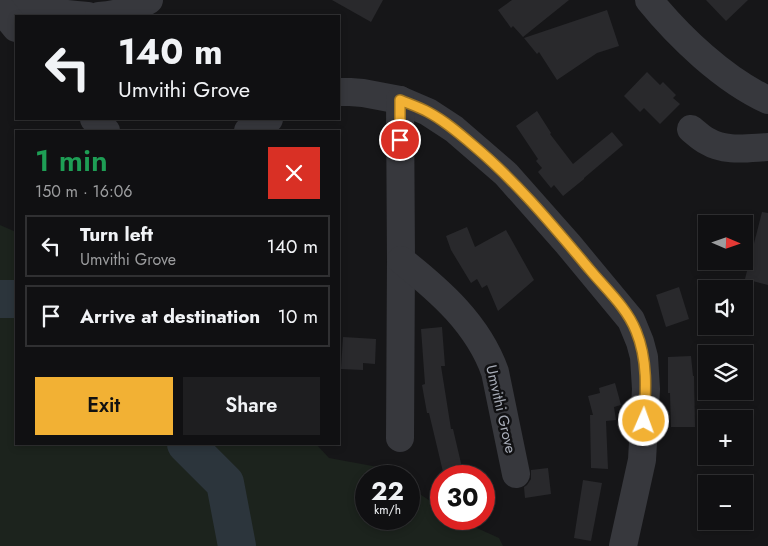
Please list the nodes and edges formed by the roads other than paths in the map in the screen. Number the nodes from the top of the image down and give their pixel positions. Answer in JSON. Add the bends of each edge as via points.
{"nodes":[{"id":1,"x":18,"y":0,"type":"edge"},
{"id":2,"x":149,"y":0,"type":"edge"},
{"id":3,"x":649,"y":0,"type":"edge"},
{"id":4,"x":0,"y":8,"type":"edge"},
{"id":5,"x":77,"y":15,"type":"edge"},
{"id":6,"x":108,"y":15,"type":"edge"},
{"id":7,"x":15,"y":27,"type":"edge"},
{"id":8,"x":340,"y":92,"type":"edge"},
{"id":9,"x":400,"y":100,"type":"junction"},
{"id":10,"x":768,"y":100,"type":"edge"},
{"id":11,"x":95,"y":120,"type":"edge"},
{"id":12,"x":267,"y":120,"type":"edge"},
{"id":13,"x":691,"y":129,"type":"dead end"},
{"id":14,"x":105,"y":130,"type":"edge"},
{"id":15,"x":250,"y":130,"type":"edge"},
{"id":16,"x":768,"y":147,"type":"edge"},
{"id":17,"x":401,"y":260,"type":"junction"},
{"id":18,"x":400,"y":438,"type":"dead end"},
{"id":19,"x":516,"y":474,"type":"dead end"},
{"id":20,"x":623,"y":546,"type":"edge"}],
"edges":[{"from":1,"to":5,"type":"street","via":[[56,13]]},
{"from":2,"to":6,"type":"street"},
{"from":3,"to":10,"type":"street","via":[[690,45],[735,81]]},
{"from":4,"to":7,"type":"street"},
{"from":8,"to":9,"type":"street"},
{"from":9,"to":17,"type":"street"},
{"from":9,"to":20,"type":"street","via":[[444,122],[506,174],[631,320],[644,357],[646,389],[642,460]]},
{"from":11,"to":14,"type":"street"},
{"from":12,"to":15,"type":"street"},
{"from":13,"to":16,"type":"street","via":[[722,147]]},
{"from":17,"to":18,"type":"street"},
{"from":17,"to":19,"type":"street","name":"Umvithi Grove","via":[[432,284],[456,309],[491,361]]}]}
